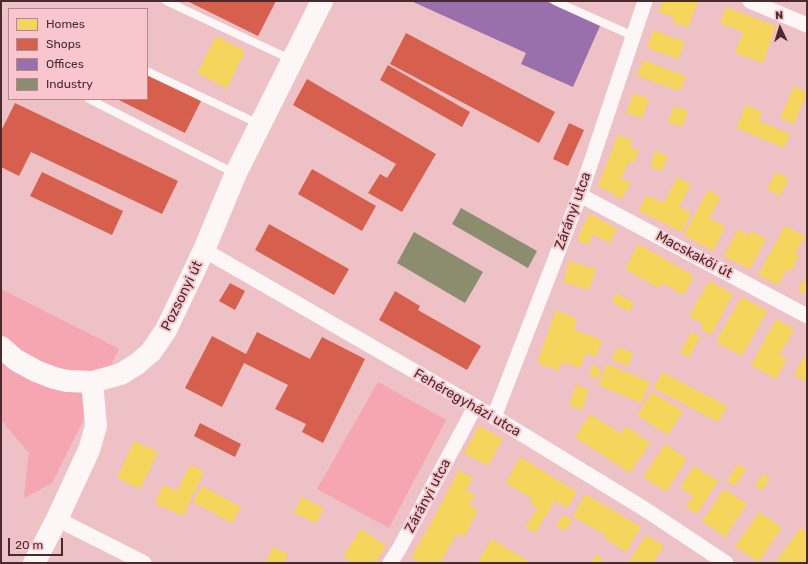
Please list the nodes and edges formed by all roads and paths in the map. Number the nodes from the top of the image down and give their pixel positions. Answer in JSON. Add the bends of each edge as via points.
{"nodes":[{"id":1,"x":10,"y":1,"type":"edge"},
{"id":2,"x":166,"y":1,"type":"edge"},
{"id":3,"x":322,"y":1,"type":"edge"},
{"id":4,"x":555,"y":1,"type":"edge"},
{"id":5,"x":645,"y":1,"type":"edge"},
{"id":6,"x":750,"y":1,"type":"edge"},
{"id":7,"x":1,"y":14,"type":"edge"},
{"id":8,"x":807,"y":25,"type":"edge"},
{"id":9,"x":633,"y":36,"type":"junction"},
{"id":10,"x":292,"y":60,"type":"junction"},
{"id":11,"x":148,"y":71,"type":"edge"},
{"id":12,"x":91,"y":100,"type":"edge"},
{"id":13,"x":260,"y":124,"type":"junction"},
{"id":14,"x":236,"y":174,"type":"junction"},
{"id":15,"x":580,"y":194,"type":"junction"},
{"id":16,"x":204,"y":250,"type":"junction"},
{"id":17,"x":807,"y":316,"type":"edge"},
{"id":18,"x":1,"y":347,"type":"edge"},
{"id":19,"x":92,"y":382,"type":"junction"},
{"id":20,"x":475,"y":407,"type":"junction"},
{"id":21,"x":494,"y":417,"type":"junction"},
{"id":22,"x":57,"y":519,"type":"junction"},
{"id":23,"x":34,"y":563,"type":"edge"},
{"id":24,"x":144,"y":563,"type":"edge"},
{"id":25,"x":390,"y":563,"type":"edge"},
{"id":26,"x":726,"y":563,"type":"edge"}],
"edges":[{"from":1,"to":7,"type":"path"},
{"from":2,"to":10,"type":"lane"},
{"from":3,"to":10,"type":"main road","name":"Pozsonyi út"},
{"from":4,"to":9,"type":"lane"},
{"from":5,"to":9,"type":"street","name":"Zárányi utca"},
{"from":6,"to":8,"type":"street"},
{"from":9,"to":15,"type":"street","name":"Zárányi utca"},
{"from":10,"to":13,"type":"main road","name":"Pozsonyi út"},
{"from":11,"to":13,"type":"lane"},
{"from":12,"to":14,"type":"lane"},
{"from":13,"to":14,"type":"main road","name":"Pozsonyi út"},
{"from":14,"to":16,"type":"main road","name":"Pozsonyi út"},
{"from":15,"to":17,"type":"street","name":"Macskakői út"},
{"from":15,"to":21,"type":"street","name":"Zárányi utca"},
{"from":16,"to":19,"type":"main road","name":"Pozsonyi út","via":[[166,330],[150,352],[121,374]]},
{"from":16,"to":20,"type":"street","name":"Fehéregyházi utca"},
{"from":18,"to":19,"type":"main road","name":"Pozsonyi út","via":[[16,360],[54,378]]},
{"from":19,"to":22,"type":"main road","via":[[96,426],[89,450]]},
{"from":20,"to":21,"type":"street","name":"Fehéregyházi utca"},
{"from":20,"to":25,"type":"street","name":"Zárányi utca"},
{"from":21,"to":26,"type":"street","name":"Fehéregyházi utca","via":[[643,508]]},
{"from":22,"to":23,"type":"main road"},
{"from":22,"to":24,"type":"street"}]}
